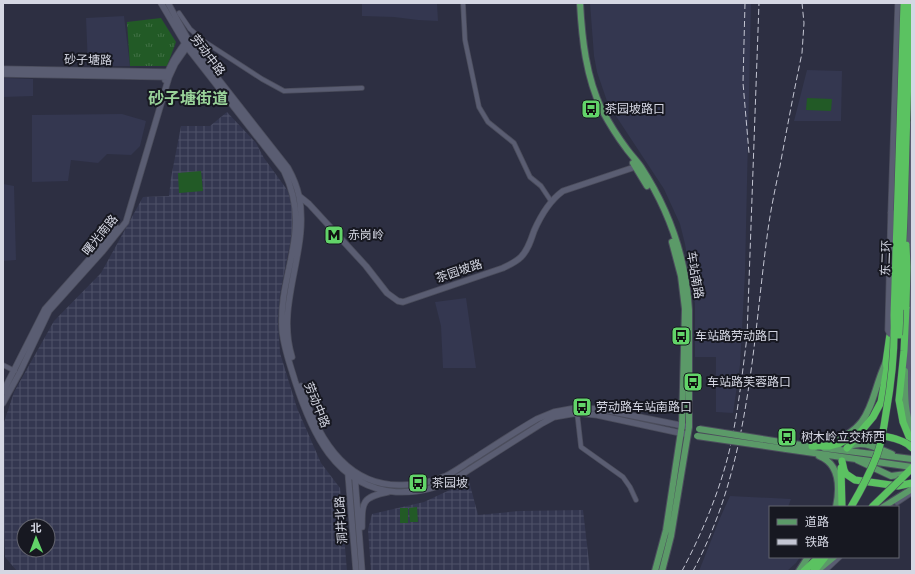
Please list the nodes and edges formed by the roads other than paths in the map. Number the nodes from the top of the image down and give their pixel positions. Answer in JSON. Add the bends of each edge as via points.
{"nodes":[{"id":1,"x":463,"y":3,"type":"edge"},
{"id":2,"x":577,"y":3,"type":"edge"},
{"id":3,"x":580,"y":3,"type":"edge"},
{"id":4,"x":898,"y":3,"type":"edge"},
{"id":5,"x":904,"y":3,"type":"edge"},
{"id":6,"x":910,"y":3,"type":"edge"},
{"id":7,"x":165,"y":4,"type":"edge"},
{"id":8,"x":179,"y":13,"type":"dead end"},
{"id":9,"x":188,"y":43,"type":"junction"},
{"id":10,"x":3,"y":69,"type":"edge"},
{"id":11,"x":3,"y":74,"type":"edge"},
{"id":12,"x":169,"y":74,"type":"junction"},
{"id":13,"x":362,"y":88,"type":"dead end"},
{"id":14,"x":912,"y":124,"type":"edge"},
{"id":15,"x":638,"y":166,"type":"junction"},
{"id":16,"x":292,"y":189,"type":"junction"},
{"id":17,"x":299,"y":196,"type":"junction"},
{"id":18,"x":551,"y":201,"type":"junction"},
{"id":19,"x":908,"y":219,"type":"edge"},
{"id":20,"x":910,"y":229,"type":"edge"},
{"id":21,"x":894,"y":315,"type":"junction"},
{"id":22,"x":890,"y":334,"type":"junction"},
{"id":23,"x":904,"y":351,"type":"junction"},
{"id":24,"x":886,"y":362,"type":"junction"},
{"id":25,"x":3,"y":365,"type":"edge"},
{"id":26,"x":17,"y":371,"type":"junction"},
{"id":27,"x":3,"y":392,"type":"edge"},
{"id":28,"x":3,"y":403,"type":"edge"},
{"id":29,"x":576,"y":410,"type":"junction"},
{"id":30,"x":912,"y":420,"type":"edge"},
{"id":31,"x":686,"y":426,"type":"junction"},
{"id":32,"x":912,"y":430,"type":"edge"},
{"id":33,"x":684,"y":434,"type":"junction"},
{"id":34,"x":912,"y":444,"type":"edge"},
{"id":35,"x":786,"y":446,"type":"junction"},
{"id":36,"x":847,"y":448,"type":"joint"},
{"id":37,"x":912,"y":448,"type":"edge"},
{"id":38,"x":813,"y":450,"type":"junction"},
{"id":39,"x":851,"y":458,"type":"junction"},
{"id":40,"x":909,"y":459,"type":"edge"},
{"id":41,"x":348,"y":467,"type":"junction"},
{"id":42,"x":911,"y":469,"type":"edge"},
{"id":43,"x":355,"y":472,"type":"junction"},
{"id":44,"x":348,"y":475,"type":"junction"},
{"id":45,"x":355,"y":479,"type":"junction"},
{"id":46,"x":912,"y":483,"type":"edge"},
{"id":47,"x":912,"y":489,"type":"edge"},
{"id":48,"x":393,"y":491,"type":"junction"},
{"id":49,"x":912,"y":492,"type":"edge"},
{"id":50,"x":636,"y":500,"type":"dead end"},
{"id":51,"x":836,"y":506,"type":"edge"},
{"id":52,"x":842,"y":506,"type":"edge"},
{"id":53,"x":852,"y":506,"type":"edge"},
{"id":54,"x":857,"y":506,"type":"edge"},
{"id":55,"x":873,"y":506,"type":"edge"},
{"id":56,"x":885,"y":506,"type":"edge"},
{"id":57,"x":890,"y":506,"type":"edge"},
{"id":58,"x":360,"y":534,"type":"junction"},
{"id":59,"x":807,"y":558,"type":"edge"},
{"id":60,"x":812,"y":558,"type":"edge"},
{"id":61,"x":823,"y":558,"type":"edge"},
{"id":62,"x":833,"y":558,"type":"edge"},
{"id":63,"x":838,"y":558,"type":"edge"},
{"id":64,"x":356,"y":571,"type":"edge"},
{"id":65,"x":362,"y":571,"type":"edge"},
{"id":66,"x":656,"y":571,"type":"edge"},
{"id":67,"x":662,"y":571,"type":"edge"},
{"id":68,"x":799,"y":571,"type":"edge"},
{"id":69,"x":804,"y":571,"type":"edge"},
{"id":70,"x":816,"y":571,"type":"edge"},
{"id":71,"x":824,"y":571,"type":"edge"}],
"edges":[{"from":1,"to":18,"type":"street","via":[[465,40],[479,107],[488,122],[514,143],[530,176]]},
{"from":2,"to":15,"type":"main road","name":"车站南路","via":[[580,41],[598,109],[610,132]]},
{"from":3,"to":15,"type":"main road","name":"车站南路","via":[[583,41],[601,108]]},
{"from":4,"to":22,"type":"main road","bridge":true,"via":[[888,330]]},
{"from":5,"to":21,"type":"highway","name":"东二环","bridge":true},
{"from":6,"to":19,"type":"highway","name":"东二环","bridge":true},
{"from":7,"to":9,"type":"main road","name":"劳动中路"},
{"from":8,"to":13,"type":"street","via":[[190,29],[205,42],[262,79],[284,90]]},
{"from":9,"to":12,"type":"main road","name":"曙光南路"},
{"from":9,"to":16,"type":"main road","name":"劳动中路","via":[[284,171]]},
{"from":9,"to":17,"type":"main road","name":"劳动中路","via":[[288,168]]},
{"from":10,"to":12,"type":"main road","name":"砂子塘路"},
{"from":11,"to":12,"type":"main road","name":"砂子塘路"},
{"from":12,"to":26,"type":"main road","name":"曙光南路","via":[[123,220],[45,309]]},
{"from":14,"to":19,"type":"main road"},
{"from":15,"to":18,"type":"main road","name":"茶园坡路","via":[[564,191]]},
{"from":15,"to":31,"type":"main road","name":"车站南路","via":[[670,236],[681,276],[685,310]]},
{"from":16,"to":17,"type":"main road","name":"茶园坡路"},
{"from":16,"to":44,"type":"main road","name":"劳动中路","via":[[296,228],[282,311],[284,342],[310,422],[328,452]]},
{"from":17,"to":18,"type":"main road","name":"茶园坡路","via":[[366,266],[387,293],[402,302],[513,263],[525,253],[542,214]]},
{"from":17,"to":41,"type":"main road","name":"劳动中路","via":[[300,227],[287,311],[288,342],[310,414],[329,447]]},
{"from":19,"to":20,"type":"main road"},
{"from":19,"to":23,"type":"highway","bridge":true},
{"from":19,"to":54,"type":"highway","name":"东二环","bridge":true,"via":[[892,406],[878,465]]},
{"from":20,"to":30,"type":"main road","via":[[908,389]]},
{"from":21,"to":22,"type":"highway","bridge":true},
{"from":21,"to":53,"type":"highway","name":"东二环","bridge":true,"via":[[893,370],[881,440],[869,473]]},
{"from":22,"to":24,"type":"highway"},
{"from":23,"to":32,"type":"main road","via":[[906,415]]},
{"from":23,"to":34,"type":"highway","via":[[899,392],[900,407]]},
{"from":24,"to":36,"type":"highway","via":[[887,373],[881,402],[873,417]]},
{"from":24,"to":38,"type":"main road","via":[[866,417],[849,433]]},
{"from":25,"to":26,"type":"street"},
{"from":26,"to":27,"type":"main road","name":"曙光南路"},
{"from":26,"to":28,"type":"main road","name":"曙光南路"},
{"from":29,"to":31,"type":"main road","name":"劳动中路","via":[[599,409]]},
{"from":29,"to":33,"type":"main road","name":"劳动中路"},
{"from":29,"to":43,"type":"main road","name":"劳动中路","via":[[554,412],[537,419],[454,471],[432,481],[394,486],[376,482]]},
{"from":29,"to":48,"type":"main road","name":"劳动中路","via":[[541,424],[447,483],[420,492]]},
{"from":29,"to":50,"type":"street","via":[[581,448],[623,478]]},
{"from":31,"to":33,"type":"main road","name":"车站南路"},
{"from":31,"to":35,"type":"main road","name":"劳动中路","bridge":true},
{"from":33,"to":35,"type":"main road","name":"劳动中路","bridge":true},
{"from":33,"to":66,"type":"main road","name":"车站南路","via":[[676,458],[664,539]]},
{"from":33,"to":67,"type":"main road","name":"车站南路","via":[[683,459],[671,536]]},
{"from":35,"to":38,"type":"main road"},
{"from":36,"to":40,"type":"main road","via":[[859,444],[868,445]]},
{"from":37,"to":38,"type":"highway","bridge":true,"via":[[898,439],[865,435]]},
{"from":38,"to":39,"type":"main road"},
{"from":38,"to":40,"type":"main road"},
{"from":38,"to":51,"type":"main road","via":[[832,463],[837,477]]},
{"from":39,"to":42,"type":"main road"},
{"from":39,"to":42,"type":"main road","via":[[891,476],[900,476]]},
{"from":41,"to":43,"type":"main road","name":"劳动中路"},
{"from":41,"to":44,"type":"main road","name":"洞井北路"},
{"from":42,"to":55,"type":"highway","bridge":true},
{"from":43,"to":45,"type":"main road","name":"洞井北路"},
{"from":44,"to":45,"type":"main road","name":"劳动中路"},
{"from":44,"to":64,"type":"main road","name":"洞井北路"},
{"from":45,"to":48,"type":"main road","name":"劳动中路"},
{"from":45,"to":58,"type":"main road","name":"洞井北路"},
{"from":46,"to":52,"type":"highway","via":[[898,486],[856,480],[846,474],[842,462]]},
{"from":47,"to":56,"type":"main road"},
{"from":48,"to":58,"type":"main road","via":[[372,496],[365,502]]},
{"from":49,"to":57,"type":"main road"},
{"from":58,"to":65,"type":"main road","name":"洞井北路"},
{"from":59,"to":68,"type":"main road"},
{"from":60,"to":69,"type":"highway"},
{"from":61,"to":69,"type":"highway"},
{"from":61,"to":70,"type":"highway"},
{"from":62,"to":70,"type":"main road"},
{"from":63,"to":71,"type":"main road"}]}
